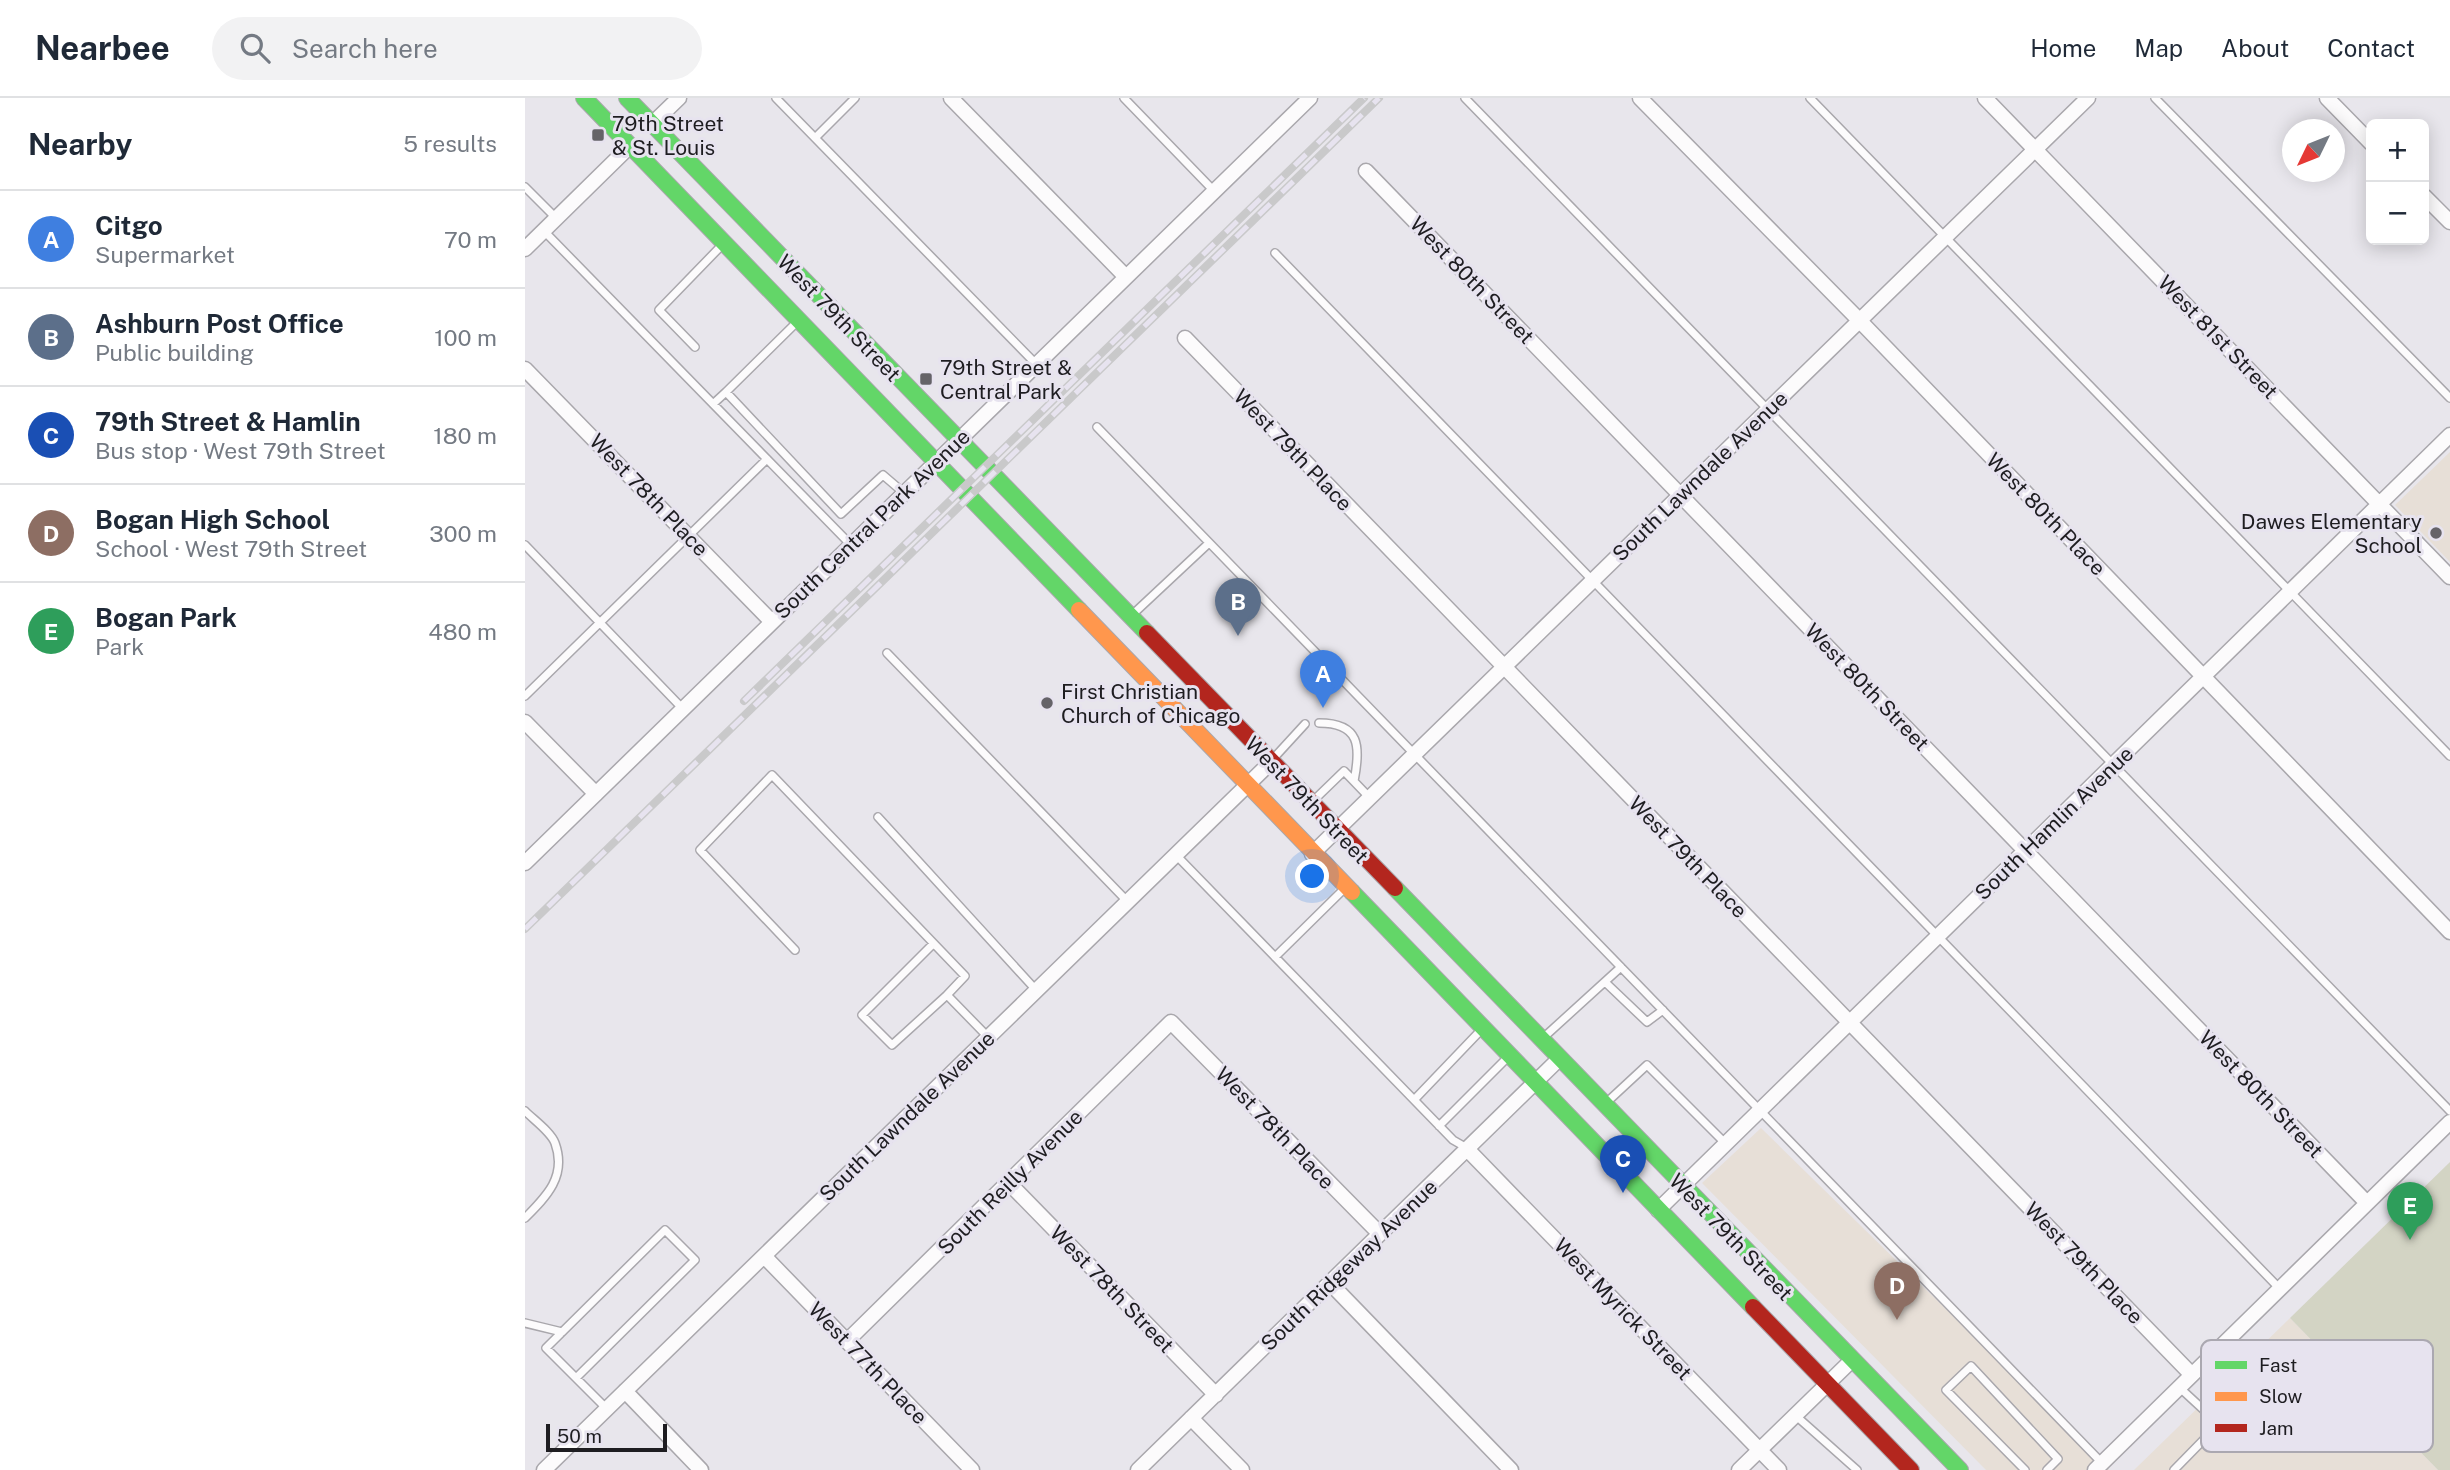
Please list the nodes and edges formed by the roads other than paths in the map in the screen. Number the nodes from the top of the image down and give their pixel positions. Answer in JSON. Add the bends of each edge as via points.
{"nodes":[{"id":1,"x":583,"y":98,"type":"edge"},
{"id":2,"x":627,"y":98,"type":"edge"},
{"id":3,"x":679,"y":98,"type":"edge"},
{"id":4,"x":776,"y":98,"type":"edge"},
{"id":5,"x":855,"y":98,"type":"edge"},
{"id":6,"x":951,"y":98,"type":"edge"},
{"id":7,"x":1124,"y":98,"type":"edge"},
{"id":8,"x":1465,"y":98,"type":"edge"},
{"id":9,"x":1640,"y":98,"type":"edge"},
{"id":10,"x":1810,"y":98,"type":"edge"},
{"id":11,"x":1985,"y":98,"type":"edge"},
{"id":12,"x":2088,"y":98,"type":"edge"},
{"id":13,"x":2155,"y":98,"type":"edge"},
{"id":14,"x":2327,"y":98,"type":"edge"},
{"id":15,"x":1303,"y":100,"type":"edge"},
{"id":16,"x":652,"y":124,"type":"junction"},
{"id":17,"x":815,"y":138,"type":"junction"},
{"id":18,"x":2366,"y":138,"type":"edge"},
{"id":19,"x":630,"y":146,"type":"junction"},
{"id":20,"x":2035,"y":149,"type":"junction"},
{"id":21,"x":1366,"y":171,"type":"dead end"},
{"id":22,"x":525,"y":187,"type":"edge"},
{"id":23,"x":1214,"y":191,"type":"junction"},
{"id":24,"x":2429,"y":201,"type":"edge"},
{"id":25,"x":556,"y":218,"type":"junction"},
{"id":26,"x":2450,"y":222,"type":"edge"},
{"id":27,"x":544,"y":230,"type":"junction"},
{"id":28,"x":1945,"y":236,"type":"junction"},
{"id":29,"x":724,"y":243,"type":"junction"},
{"id":30,"x":525,"y":249,"type":"edge"},
{"id":31,"x":1275,"y":253,"type":"dead end"},
{"id":32,"x":1126,"y":277,"type":"junction"},
{"id":33,"x":1860,"y":320,"type":"junction"},
{"id":34,"x":799,"y":321,"type":"junction"},
{"id":35,"x":1185,"y":338,"type":"dead end"},
{"id":36,"x":695,"y":347,"type":"dead end"},
{"id":37,"x":1037,"y":364,"type":"junction"},
{"id":38,"x":525,"y":369,"type":"edge"},
{"id":39,"x":726,"y":392,"type":"junction"},
{"id":40,"x":2450,"y":398,"type":"edge"},
{"id":41,"x":713,"y":404,"type":"junction"},
{"id":42,"x":1768,"y":409,"type":"junction"},
{"id":43,"x":1097,"y":427,"type":"dead end"},
{"id":44,"x":2450,"y":435,"type":"edge"},
{"id":45,"x":957,"y":440,"type":"junction"},
{"id":46,"x":767,"y":459,"type":"junction"},
{"id":47,"x":935,"y":462,"type":"junction"},
{"id":48,"x":904,"y":493,"type":"junction"},
{"id":49,"x":1680,"y":496,"type":"junction"},
{"id":50,"x":2379,"y":504,"type":"junction"},
{"id":51,"x":688,"y":536,"type":"junction"},
{"id":52,"x":1209,"y":543,"type":"junction"},
{"id":53,"x":525,"y":545,"type":"edge"},
{"id":54,"x":851,"y":545,"type":"junction"},
{"id":55,"x":2450,"y":577,"type":"edge"},
{"id":56,"x":1592,"y":581,"type":"junction"},
{"id":57,"x":2290,"y":592,"type":"junction"},
{"id":58,"x":1129,"y":617,"type":"junction"},
{"id":59,"x":772,"y":622,"type":"junction"},
{"id":60,"x":599,"y":623,"type":"junction"},
{"id":61,"x":887,"y":653,"type":"dead end"},
{"id":62,"x":1503,"y":667,"type":"junction"},
{"id":63,"x":2203,"y":677,"type":"junction"},
{"id":64,"x":525,"y":696,"type":"edge"},
{"id":65,"x":683,"y":709,"type":"junction"},
{"id":66,"x":525,"y":722,"type":"edge"},
{"id":67,"x":1319,"y":723,"type":"dead end"},
{"id":68,"x":1305,"y":724,"type":"dead end"},
{"id":69,"x":1415,"y":754,"type":"junction"},
{"id":70,"x":2450,"y":756,"type":"edge"},
{"id":71,"x":1270,"y":763,"type":"junction"},
{"id":72,"x":2114,"y":764,"type":"junction"},
{"id":73,"x":1354,"y":781,"type":"junction"},
{"id":74,"x":1247,"y":786,"type":"junction"},
{"id":75,"x":596,"y":794,"type":"junction"},
{"id":76,"x":1370,"y":798,"type":"junction"},
{"id":77,"x":1310,"y":804,"type":"junction"},
{"id":78,"x":879,"y":817,"type":"dead end"},
{"id":79,"x":1336,"y":831,"type":"junction"},
{"id":80,"x":2026,"y":850,"type":"junction"},
{"id":81,"x":1312,"y":854,"type":"junction"},
{"id":82,"x":1176,"y":855,"type":"junction"},
{"id":83,"x":525,"y":863,"type":"edge"},
{"id":84,"x":1345,"y":888,"type":"junction"},
{"id":85,"x":1128,"y":902,"type":"junction"},
{"id":86,"x":2450,"y":932,"type":"edge"},
{"id":87,"x":1937,"y":937,"type":"junction"},
{"id":88,"x":933,"y":944,"type":"junction"},
{"id":89,"x":795,"y":950,"type":"dead end"},
{"id":90,"x":1275,"y":957,"type":"junction"},
{"id":91,"x":1621,"y":967,"type":"junction"},
{"id":92,"x":1605,"y":982,"type":"junction"},
{"id":93,"x":1036,"y":990,"type":"junction"},
{"id":94,"x":947,"y":995,"type":"junction"},
{"id":95,"x":1663,"y":1010,"type":"junction"},
{"id":96,"x":1171,"y":1022,"type":"joint"},
{"id":97,"x":1849,"y":1023,"type":"junction"},
{"id":98,"x":1483,"y":1029,"type":"junction"},
{"id":99,"x":988,"y":1038,"type":"junction"},
{"id":100,"x":1540,"y":1040,"type":"junction"},
{"id":101,"x":1509,"y":1056,"type":"junction"},
{"id":102,"x":1559,"y":1059,"type":"junction"},
{"id":103,"x":1535,"y":1083,"type":"junction"},
{"id":104,"x":1414,"y":1100,"type":"junction"},
{"id":105,"x":1603,"y":1105,"type":"junction"},
{"id":106,"x":525,"y":1111,"type":"edge"},
{"id":107,"x":1760,"y":1111,"type":"junction"},
{"id":108,"x":2450,"y":1111,"type":"edge"},
{"id":109,"x":2450,"y":1122,"type":"edge"},
{"id":110,"x":1439,"y":1126,"type":"junction"},
{"id":111,"x":1726,"y":1144,"type":"junction"},
{"id":112,"x":1467,"y":1149,"type":"junction"},
{"id":113,"x":1009,"y":1183,"type":"junction"},
{"id":114,"x":1682,"y":1186,"type":"junction"},
{"id":115,"x":2367,"y":1203,"type":"junction"},
{"id":116,"x":1658,"y":1210,"type":"junction"},
{"id":117,"x":525,"y":1218,"type":"edge"},
{"id":118,"x":1380,"y":1234,"type":"junction"},
{"id":119,"x":764,"y":1256,"type":"junction"},
{"id":120,"x":1330,"y":1283,"type":"junction"},
{"id":121,"x":2280,"y":1289,"type":"junction"},
{"id":122,"x":525,"y":1323,"type":"edge"},
{"id":123,"x":562,"y":1332,"type":"junction"},
{"id":124,"x":2228,"y":1340,"type":"edge"},
{"id":125,"x":847,"y":1341,"type":"junction"},
{"id":126,"x":1852,"y":1360,"type":"junction"},
{"id":127,"x":2201,"y":1366,"type":"edge"},
{"id":128,"x":2192,"y":1375,"type":"junction"},
{"id":129,"x":576,"y":1378,"type":"junction"},
{"id":130,"x":1828,"y":1384,"type":"junction"},
{"id":131,"x":2179,"y":1387,"type":"junction"},
{"id":132,"x":625,"y":1391,"type":"junction"},
{"id":133,"x":1216,"y":1395,"type":"junction"},
{"id":134,"x":2201,"y":1407,"type":"edge"},
{"id":135,"x":607,"y":1409,"type":"junction"},
{"id":136,"x":1795,"y":1415,"type":"junction"},
{"id":137,"x":1191,"y":1418,"type":"junction"},
{"id":138,"x":2201,"y":1442,"type":"edge"},
{"id":139,"x":1759,"y":1450,"type":"junction"},
{"id":140,"x":2098,"y":1466,"type":"edge"},
{"id":141,"x":1909,"y":1469,"type":"edge"},
{"id":142,"x":544,"y":1470,"type":"edge"},
{"id":143,"x":701,"y":1470,"type":"edge"},
{"id":144,"x":972,"y":1470,"type":"edge"},
{"id":145,"x":1138,"y":1470,"type":"edge"},
{"id":146,"x":1242,"y":1470,"type":"edge"},
{"id":147,"x":1511,"y":1470,"type":"edge"},
{"id":148,"x":1739,"y":1470,"type":"edge"},
{"id":149,"x":1779,"y":1470,"type":"edge"},
{"id":150,"x":1857,"y":1470,"type":"edge"},
{"id":151,"x":1960,"y":1470,"type":"edge"},
{"id":152,"x":2025,"y":1470,"type":"edge"},
{"id":153,"x":2047,"y":1470,"type":"edge"},
{"id":154,"x":2174,"y":1470,"type":"edge"}],
"edges":[{"from":1,"to":19,"type":"main road","name":"West 79th Street"},
{"from":2,"to":16,"type":"main road","name":"West 79th Street"},
{"from":3,"to":16,"type":"street"},
{"from":4,"to":17,"type":"lane"},
{"from":5,"to":17,"type":"lane"},
{"from":6,"to":32,"type":"street"},
{"from":7,"to":23,"type":"lane"},
{"from":8,"to":42,"type":"lane"},
{"from":9,"to":33,"type":"street","name":"West 80th Place"},
{"from":10,"to":28,"type":"lane"},
{"from":11,"to":20,"type":"street","name":"West 81st Street"},
{"from":12,"to":20,"type":"street","name":"South Lawndale Avenue"},
{"from":13,"to":40,"type":"lane"},
{"from":14,"to":18,"type":"street"},
{"from":15,"to":23,"type":"street","name":"South Central Park Avenue"},
{"from":16,"to":45,"type":"main road","name":"West 79th Street"},
{"from":17,"to":37,"type":"lane"},
{"from":19,"to":25,"type":"street"},
{"from":19,"to":29,"type":"main road","name":"West 79th Street"},
{"from":20,"to":28,"type":"street","name":"South Lawndale Avenue"},
{"from":20,"to":50,"type":"street","name":"West 81st Street"},
{"from":21,"to":49,"type":"street","name":"West 80th Street"},
{"from":22,"to":25,"type":"lane"},
{"from":23,"to":32,"type":"street","name":"South Central Park Avenue"},
{"from":24,"to":26,"type":"street"},
{"from":25,"to":27,"type":"street"},
{"from":27,"to":30,"type":"street"},
{"from":27,"to":41,"type":"lane"},
{"from":28,"to":33,"type":"street","name":"South Lawndale Avenue"},
{"from":28,"to":57,"type":"lane"},
{"from":29,"to":34,"type":"main road","name":"West 79th Street"},
{"from":29,"to":36,"type":"lane","via":[[659,310]]},
{"from":31,"to":56,"type":"lane"},
{"from":32,"to":37,"type":"street","name":"South Central Park Avenue"},
{"from":33,"to":42,"type":"street","name":"South Lawndale Avenue"},
{"from":33,"to":63,"type":"street","name":"West 80th Place"},
{"from":34,"to":39,"type":"lane"},
{"from":34,"to":47,"type":"main road","name":"West 79th Street"},
{"from":35,"to":62,"type":"street","name":"West 79th Place"},
{"from":37,"to":45,"type":"street","name":"South Central Park Avenue"},
{"from":38,"to":51,"type":"street","name":"West 78th Place"},
{"from":39,"to":41,"type":"lane"},
{"from":39,"to":48,"type":"lane","via":[[841,514],[883,475]]},
{"from":41,"to":46,"type":"lane"},
{"from":42,"to":49,"type":"street","name":"South Lawndale Avenue"},
{"from":42,"to":72,"type":"lane"},
{"from":43,"to":52,"type":"lane"},
{"from":44,"to":50,"type":"street","name":"South Hamlin Avenue"},
{"from":45,"to":47,"type":"street","name":"South Central Park Avenue"},
{"from":45,"to":58,"type":"main road","name":"West 79th Street"},
{"from":46,"to":51,"type":"lane"},
{"from":46,"to":54,"type":"lane"},
{"from":47,"to":48,"type":"street","name":"South Central Park Avenue"},
{"from":47,"to":74,"type":"main road","name":"West 79th Street"},
{"from":48,"to":54,"type":"street","name":"South Central Park Avenue"},
{"from":49,"to":56,"type":"street","name":"South Lawndale Avenue"},
{"from":49,"to":80,"type":"street","name":"West 80th Street"},
{"from":50,"to":55,"type":"street","name":"West 81st Street"},
{"from":50,"to":57,"type":"street","name":"South Hamlin Avenue"},
{"from":51,"to":59,"type":"street","name":"West 78th Place"},
{"from":51,"to":60,"type":"lane"},
{"from":52,"to":58,"type":"lane"},
{"from":52,"to":69,"type":"lane"},
{"from":53,"to":60,"type":"lane"},
{"from":54,"to":59,"type":"street","name":"South Central Park Avenue"},
{"from":56,"to":62,"type":"street","name":"South Lawndale Avenue"},
{"from":56,"to":87,"type":"lane"},
{"from":57,"to":63,"type":"street","name":"South Hamlin Avenue"},
{"from":57,"to":70,"type":"lane"},
{"from":58,"to":71,"type":"main road","name":"West 79th Street"},
{"from":59,"to":65,"type":"street","name":"South Central Park Avenue"},
{"from":60,"to":64,"type":"lane"},
{"from":60,"to":65,"type":"lane"},
{"from":61,"to":85,"type":"lane"},
{"from":62,"to":69,"type":"street","name":"South Lawndale Avenue"},
{"from":62,"to":97,"type":"street","name":"West 79th Place"},
{"from":63,"to":72,"type":"street","name":"South Hamlin Avenue"},
{"from":63,"to":86,"type":"street","name":"West 80th Place"},
{"from":65,"to":75,"type":"street","name":"South Central Park Avenue"},
{"from":66,"to":75,"type":"street"},
{"from":67,"to":73,"type":"lane","via":[[1339,723],[1349,729],[1356,741]]},
{"from":68,"to":71,"type":"lane"},
{"from":69,"to":76,"type":"street","name":"South Lawndale Avenue"},
{"from":69,"to":91,"type":"lane"},
{"from":71,"to":74,"type":"street","name":"South Lawndale Avenue"},
{"from":71,"to":77,"type":"main road","name":"West 79th Street"},
{"from":72,"to":80,"type":"street","name":"South Hamlin Avenue"},
{"from":72,"to":108,"type":"lane"},
{"from":73,"to":76,"type":"lane"},
{"from":73,"to":77,"type":"lane","via":[[1344,771]]},
{"from":74,"to":81,"type":"main road","name":"West 79th Street"},
{"from":74,"to":82,"type":"street","name":"South Lawndale Avenue"},
{"from":75,"to":83,"type":"street","name":"South Central Park Avenue"},
{"from":76,"to":79,"type":"street","name":"South Lawndale Avenue"},
{"from":77,"to":79,"type":"main road","name":"West 79th Street"},
{"from":78,"to":93,"type":"lane"},
{"from":79,"to":81,"type":"street","name":"South Lawndale Avenue"},
{"from":79,"to":100,"type":"main road","name":"West 79th Street"},
{"from":80,"to":87,"type":"street","name":"South Hamlin Avenue"},
{"from":80,"to":115,"type":"street","name":"West 80th Street"},
{"from":81,"to":84,"type":"main road","name":"West 79th Street"},
{"from":82,"to":85,"type":"street","name":"South Lawndale Avenue"},
{"from":82,"to":90,"type":"lane"},
{"from":84,"to":90,"type":"lane"},
{"from":84,"to":98,"type":"main road","name":"West 79th Street"},
{"from":85,"to":93,"type":"street","name":"South Lawndale Avenue"},
{"from":87,"to":97,"type":"street","name":"South Hamlin Avenue"},
{"from":87,"to":121,"type":"lane"},
{"from":88,"to":89,"type":"lane","via":[[772,775],[700,850]]},
{"from":88,"to":94,"type":"lane","via":[[965,976]]},
{"from":88,"to":94,"type":"lane","via":[[862,1015],[892,1045]]},
{"from":90,"to":104,"type":"lane"},
{"from":91,"to":92,"type":"lane"},
{"from":91,"to":95,"type":"lane"},
{"from":92,"to":95,"type":"lane","via":[[1647,1023]]},
{"from":92,"to":100,"type":"lane"},
{"from":93,"to":99,"type":"street","name":"South Lawndale Avenue"},
{"from":94,"to":99,"type":"lane"},
{"from":95,"to":107,"type":"lane"},
{"from":96,"to":113,"type":"street","name":"South Reilly Avenue"},
{"from":96,"to":118,"type":"street","name":"West 78th Place"},
{"from":97,"to":107,"type":"street","name":"South Hamlin Avenue"},
{"from":97,"to":128,"type":"street","name":"West 79th Place"},
{"from":98,"to":101,"type":"main road","name":"West 79th Street"},
{"from":98,"to":104,"type":"lane"},
{"from":99,"to":119,"type":"street","name":"South Lawndale Avenue"},
{"from":100,"to":102,"type":"main road","name":"West 79th Street"},
{"from":101,"to":103,"type":"main road","name":"West 79th Street"},
{"from":101,"to":110,"type":"lane"},
{"from":102,"to":103,"type":"street","name":"South Ridgeway Avenue"},
{"from":102,"to":105,"type":"main road","name":"West 79th Street"},
{"from":103,"to":112,"type":"street","name":"South Ridgeway Avenue"},
{"from":103,"to":116,"type":"main road","name":"West 79th Street"},
{"from":104,"to":110,"type":"lane"},
{"from":105,"to":111,"type":"lane","via":[[1647,1065]]},
{"from":105,"to":114,"type":"main road","name":"West 79th Street"},
{"from":106,"to":117,"type":"lane","via":[[555,1141],[559,1172],[551,1193]]},
{"from":107,"to":111,"type":"street","name":"South Hamlin Avenue"},
{"from":107,"to":140,"type":"lane"},
{"from":109,"to":115,"type":"street"},
{"from":110,"to":112,"type":"lane"},
{"from":111,"to":114,"type":"street","name":"South Hamlin Avenue"},
{"from":112,"to":118,"type":"street","name":"South Ridgeway Avenue"},
{"from":112,"to":139,"type":"street","name":"West Myrick Street"},
{"from":113,"to":125,"type":"street","name":"South Reilly Avenue"},
{"from":113,"to":133,"type":"street","name":"West 78th Street"},
{"from":114,"to":116,"type":"street","name":"South Hamlin Avenue"},
{"from":114,"to":126,"type":"main road","name":"West 79th Street"},
{"from":115,"to":121,"type":"street"},
{"from":116,"to":130,"type":"main road","name":"West 79th Street"},
{"from":118,"to":120,"type":"street","name":"South Ridgeway Avenue"},
{"from":119,"to":125,"type":"street","name":"West 77th Place"},
{"from":119,"to":132,"type":"street","name":"South Lawndale Avenue"},
{"from":120,"to":133,"type":"street","name":"South Ridgeway Avenue"},
{"from":120,"to":147,"type":"street"},
{"from":121,"to":124,"type":"street"},
{"from":122,"to":123,"type":"lane"},
{"from":123,"to":129,"type":"lane","via":[[546,1348]]},
{"from":123,"to":129,"type":"lane","via":[[665,1230],[695,1260]]},
{"from":125,"to":144,"type":"street","name":"West 77th Place"},
{"from":126,"to":130,"type":"street"},
{"from":126,"to":151,"type":"main road","name":"West 79th Street"},
{"from":127,"to":128,"type":"street"},
{"from":128,"to":131,"type":"street"},
{"from":129,"to":135,"type":"lane"},
{"from":130,"to":136,"type":"street"},
{"from":130,"to":141,"type":"main road","name":"West 79th Street"},
{"from":131,"to":134,"type":"lane"},
{"from":131,"to":140,"type":"street"},
{"from":132,"to":135,"type":"street","name":"South Lawndale Avenue"},
{"from":132,"to":143,"type":"street"},
{"from":133,"to":137,"type":"street","name":"South Ridgeway Avenue"},
{"from":135,"to":142,"type":"street","name":"South Lawndale Avenue"},
{"from":136,"to":139,"type":"street"},
{"from":136,"to":150,"type":"lane"},
{"from":137,"to":145,"type":"street","name":"South Ridgeway Avenue"},
{"from":137,"to":146,"type":"street"},
{"from":138,"to":154,"type":"lane"},
{"from":139,"to":148,"type":"street"},
{"from":139,"to":149,"type":"street","name":"West Myrick Street"},
{"from":152,"to":153,"type":"lane","via":[[1946,1390],[1971,1366],[2058,1459]]}]}
